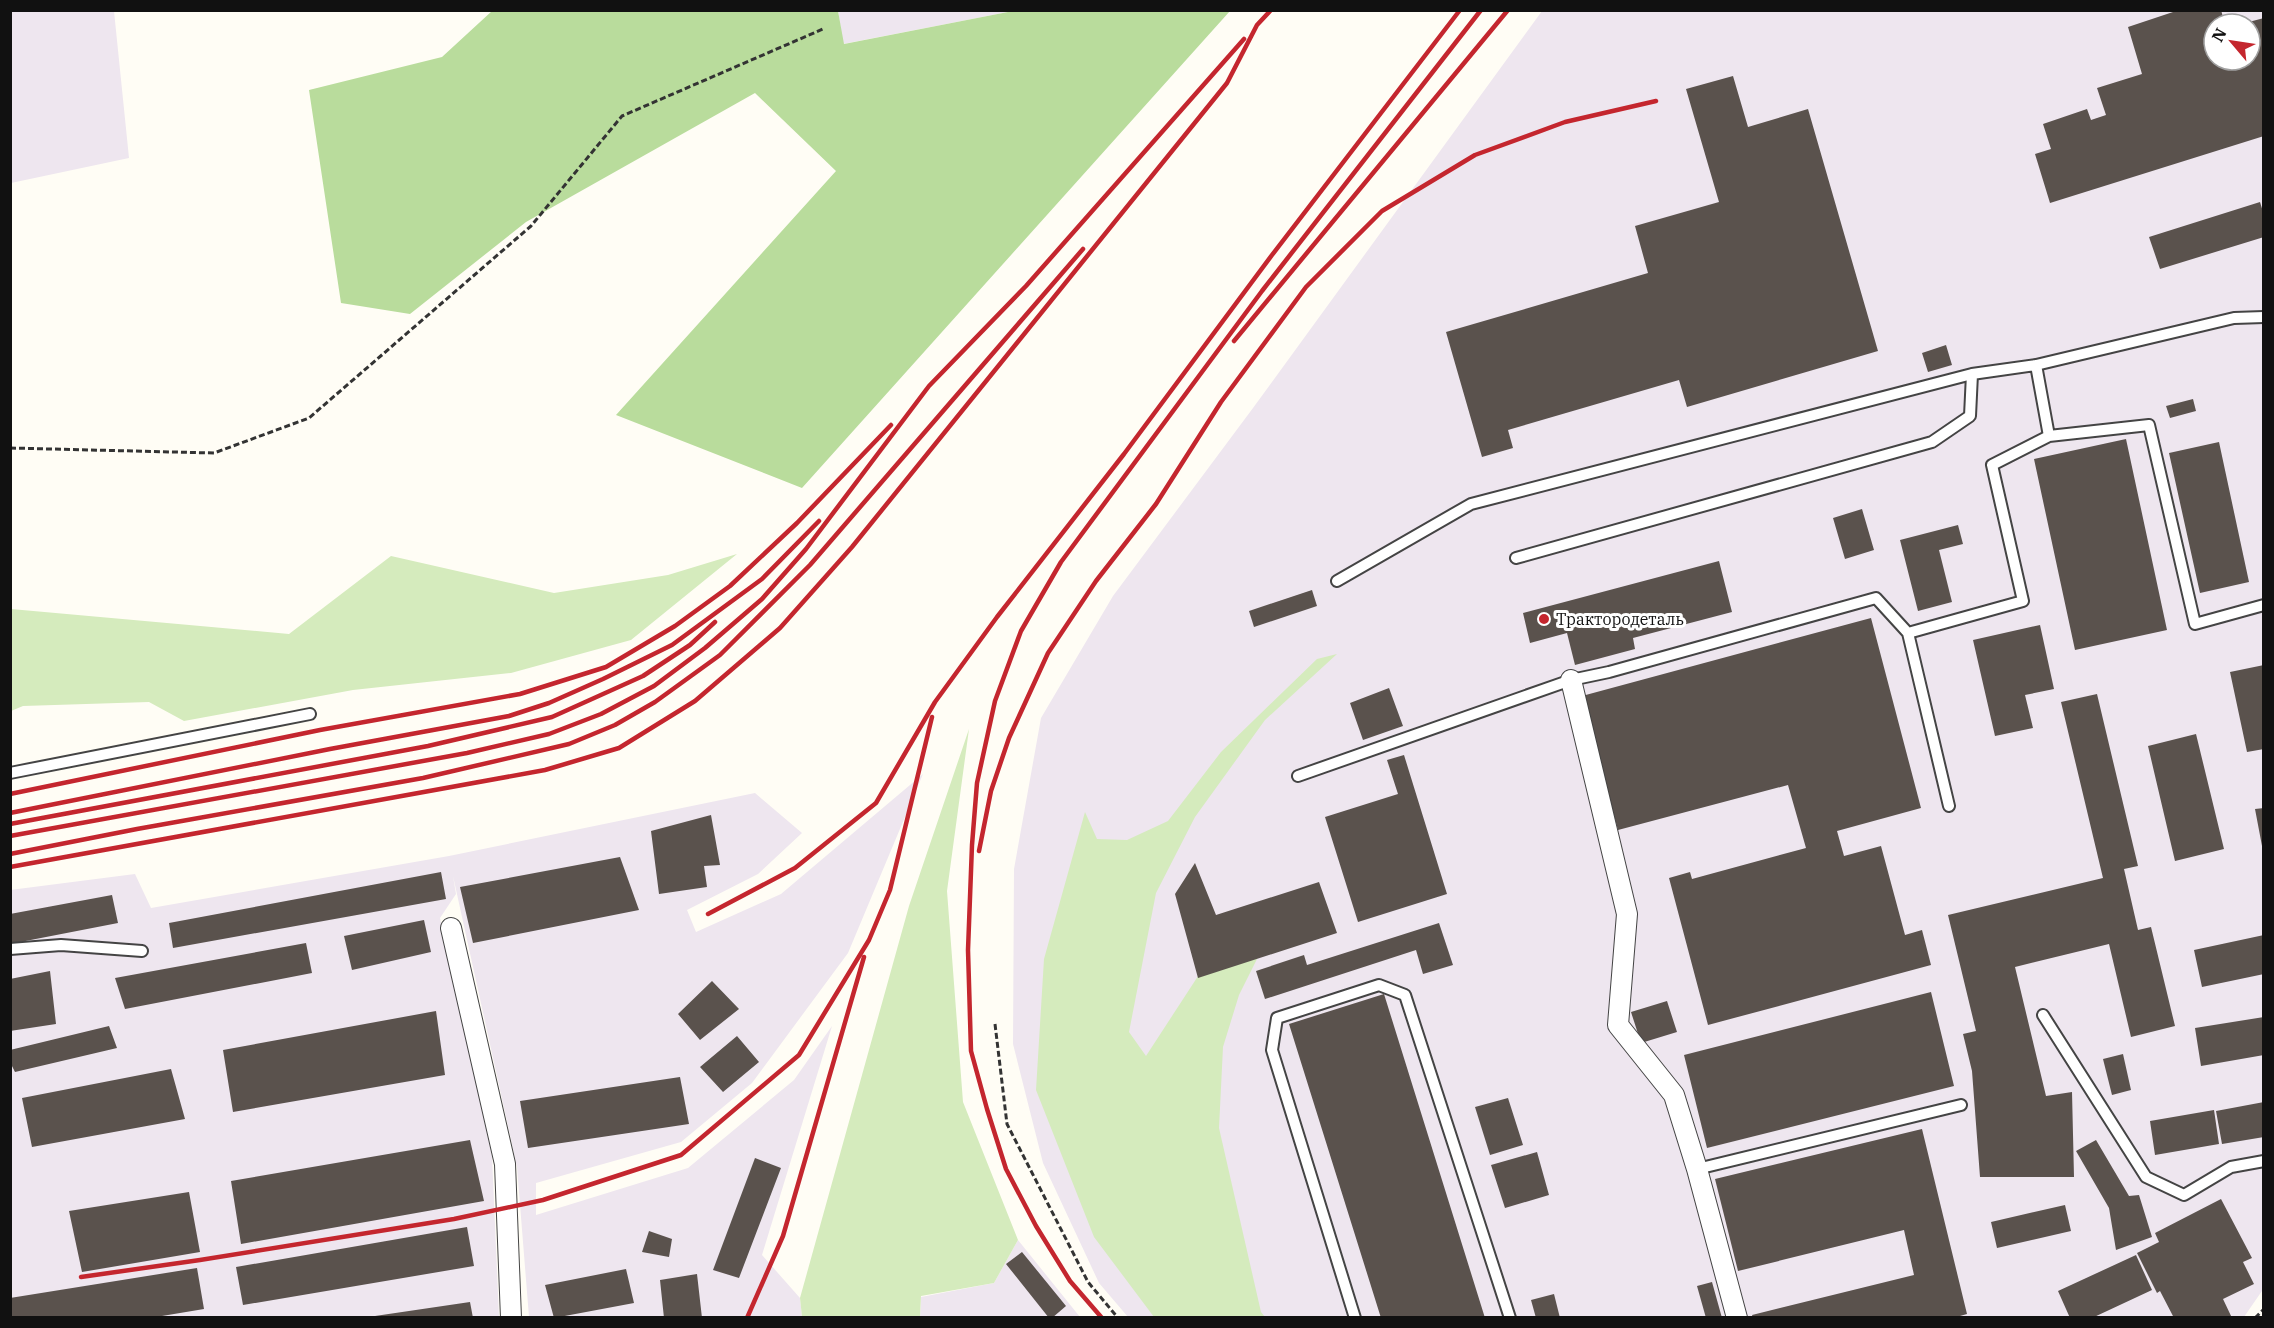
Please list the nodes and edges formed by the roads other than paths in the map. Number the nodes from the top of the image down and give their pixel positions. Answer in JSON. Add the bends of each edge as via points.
{"nodes":[{"id":1,"x":2264,"y":317,"type":"edge"},
{"id":2,"x":2036,"y":365,"type":"junction"},
{"id":3,"x":1972,"y":374,"type":"junction"},
{"id":4,"x":2049,"y":436,"type":"junction"},
{"id":5,"x":1516,"y":558,"type":"dead end"},
{"id":6,"x":1337,"y":581,"type":"dead end"},
{"id":7,"x":2264,"y":605,"type":"edge"},
{"id":8,"x":1908,"y":633,"type":"junction"},
{"id":9,"x":1570,"y":680,"type":"junction"},
{"id":10,"x":310,"y":714,"type":"dead end"},
{"id":11,"x":10,"y":773,"type":"edge"},
{"id":12,"x":1298,"y":776,"type":"dead end"},
{"id":13,"x":1949,"y":806,"type":"dead end"},
{"id":14,"x":452,"y":928,"type":"dead end"},
{"id":15,"x":10,"y":949,"type":"edge"},
{"id":16,"x":141,"y":951,"type":"dead end"},
{"id":17,"x":2043,"y":1015,"type":"dead end"},
{"id":18,"x":1960,"y":1105,"type":"dead end"},
{"id":19,"x":2264,"y":1161,"type":"edge"},
{"id":20,"x":1697,"y":1169,"type":"junction"},
{"id":21,"x":511,"y":1317,"type":"edge"},
{"id":22,"x":1355,"y":1317,"type":"edge"},
{"id":23,"x":1510,"y":1317,"type":"edge"},
{"id":24,"x":1737,"y":1317,"type":"edge"}],
"edges":[{"from":1,"to":2,"type":"lane","via":[[2234,318]]},
{"from":2,"to":3,"type":"lane"},
{"from":2,"to":4,"type":"lane"},
{"from":3,"to":5,"type":"lane","via":[[1970,416],[1932,442]]},
{"from":3,"to":6,"type":"lane","via":[[1471,504]]},
{"from":4,"to":7,"type":"lane","via":[[2149,425],[2195,624]]},
{"from":4,"to":8,"type":"lane","via":[[1992,465],[2023,601]]},
{"from":8,"to":9,"type":"lane","via":[[1876,598]]},
{"from":8,"to":13,"type":"lane"},
{"from":9,"to":12,"type":"lane"},
{"from":9,"to":20,"type":"street","via":[[1627,914],[1618,1025],[1674,1095]]},
{"from":10,"to":11,"type":"lane"},
{"from":14,"to":21,"type":"street","via":[[505,1164]]},
{"from":15,"to":16,"type":"lane","via":[[61,945]]},
{"from":17,"to":19,"type":"lane","via":[[2146,1177],[2184,1195],[2231,1167]]},
{"from":18,"to":20,"type":"lane"},
{"from":20,"to":24,"type":"street"},
{"from":22,"to":23,"type":"lane","via":[[1272,1050],[1277,1018],[1379,985],[1405,995]]}]}
